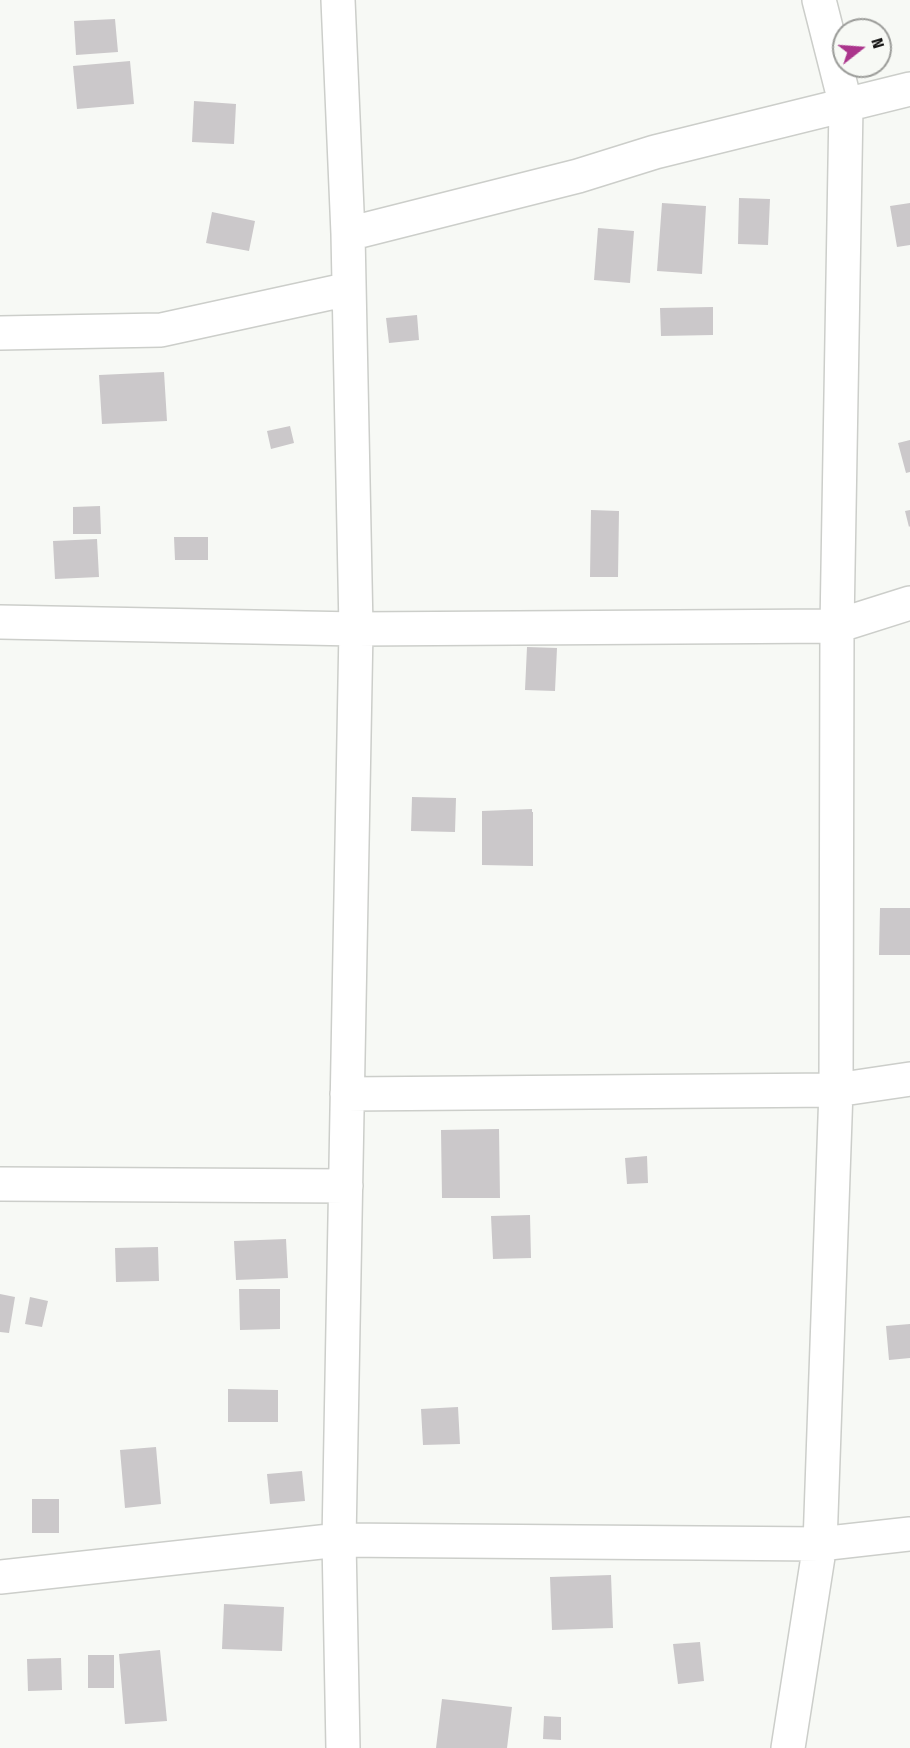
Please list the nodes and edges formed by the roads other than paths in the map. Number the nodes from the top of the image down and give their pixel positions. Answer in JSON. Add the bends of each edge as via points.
{"nodes":[{"id":1,"x":338,"y":0,"type":"edge"},
{"id":2,"x":819,"y":0,"type":"edge"},
{"id":3,"x":910,"y":89,"type":"edge"},
{"id":4,"x":846,"y":106,"type":"junction"},
{"id":5,"x":348,"y":234,"type":"junction"},
{"id":6,"x":349,"y":289,"type":"junction"},
{"id":7,"x":0,"y":333,"type":"edge"},
{"id":8,"x":910,"y":603,"type":"edge"},
{"id":9,"x":0,"y":622,"type":"edge"},
{"id":10,"x":837,"y":626,"type":"junction"},
{"id":11,"x":356,"y":629,"type":"junction"},
{"id":12,"x":910,"y":1079,"type":"edge"},
{"id":13,"x":836,"y":1090,"type":"junction"},
{"id":14,"x":348,"y":1094,"type":"junction"},
{"id":15,"x":0,"y":1184,"type":"edge"},
{"id":16,"x":346,"y":1186,"type":"junction"},
{"id":17,"x":910,"y":1534,"type":"edge"},
{"id":18,"x":339,"y":1540,"type":"junction"},
{"id":19,"x":820,"y":1544,"type":"junction"},
{"id":20,"x":0,"y":1577,"type":"edge"},
{"id":21,"x":343,"y":1748,"type":"edge"},
{"id":22,"x":788,"y":1748,"type":"edge"}],
"edges":[{"from":1,"to":5,"type":"street"},
{"from":2,"to":4,"type":"street"},
{"from":3,"to":4,"type":"street"},
{"from":4,"to":5,"type":"street"},
{"from":4,"to":10,"type":"street"},
{"from":5,"to":6,"type":"street"},
{"from":6,"to":7,"type":"street","via":[[161,330]]},
{"from":6,"to":11,"type":"street"},
{"from":8,"to":10,"type":"street"},
{"from":9,"to":11,"type":"street"},
{"from":10,"to":11,"type":"street"},
{"from":10,"to":13,"type":"street"},
{"from":11,"to":14,"type":"street"},
{"from":12,"to":13,"type":"street"},
{"from":13,"to":14,"type":"street"},
{"from":13,"to":19,"type":"street"},
{"from":14,"to":16,"type":"street"},
{"from":15,"to":16,"type":"street"},
{"from":16,"to":18,"type":"street"},
{"from":17,"to":19,"type":"street"},
{"from":18,"to":19,"type":"street"},
{"from":18,"to":20,"type":"street"},
{"from":18,"to":21,"type":"street"},
{"from":19,"to":22,"type":"street"}]}
